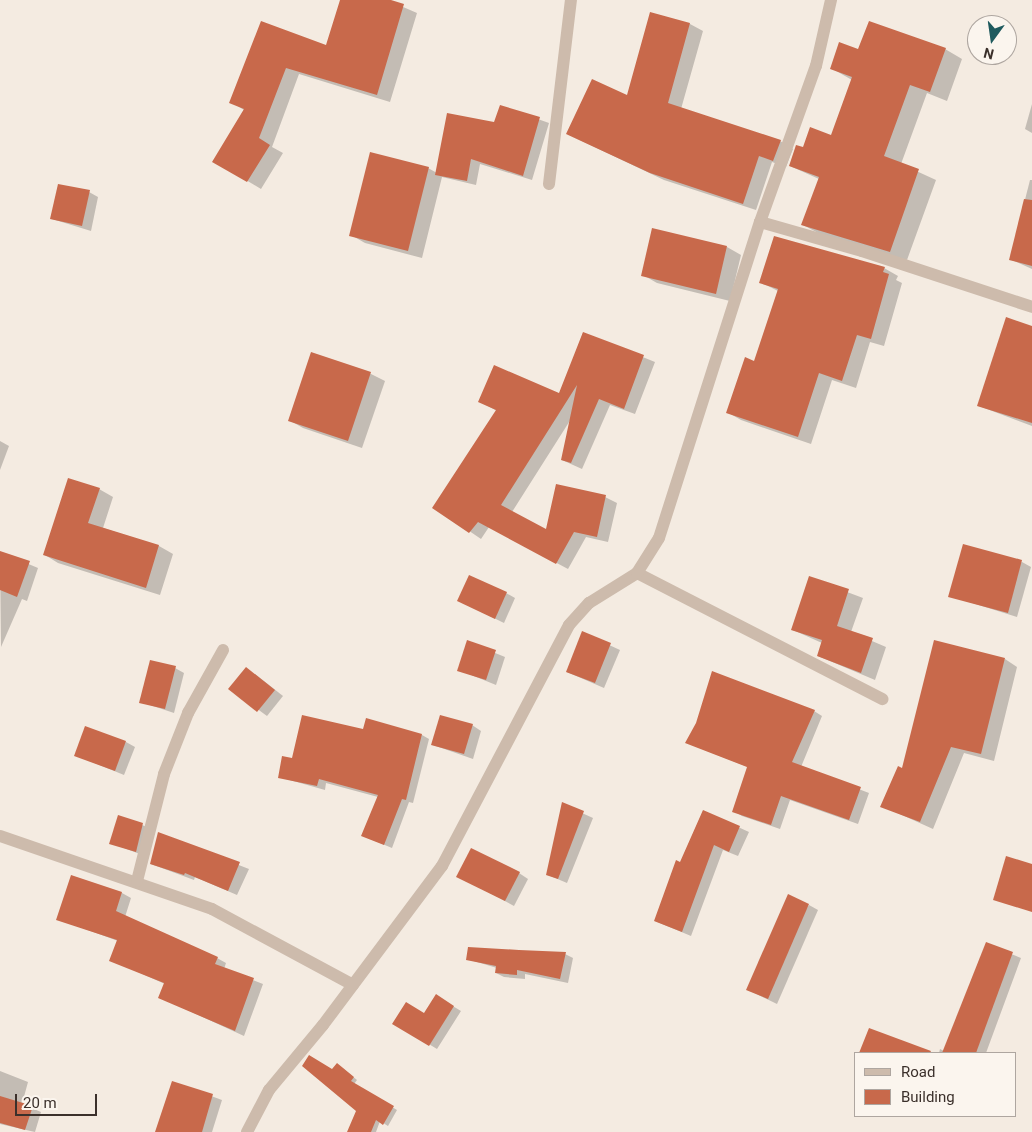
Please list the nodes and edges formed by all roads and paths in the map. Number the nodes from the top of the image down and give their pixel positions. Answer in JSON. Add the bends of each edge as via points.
{"nodes":[{"id":1,"x":571,"y":0,"type":"edge"},
{"id":2,"x":831,"y":0,"type":"edge"},
{"id":3,"x":549,"y":184,"type":"dead end"},
{"id":4,"x":760,"y":222,"type":"junction"},
{"id":5,"x":1032,"y":307,"type":"edge"},
{"id":6,"x":637,"y":573,"type":"junction"},
{"id":7,"x":223,"y":650,"type":"dead end"},
{"id":8,"x":882,"y":698,"type":"dead end"},
{"id":9,"x":0,"y":836,"type":"edge"},
{"id":10,"x":137,"y":881,"type":"junction"},
{"id":11,"x":353,"y":985,"type":"junction"},
{"id":12,"x":247,"y":1132,"type":"edge"}],
"edges":[{"from":1,"to":3,"type":"street"},
{"from":2,"to":4,"type":"street","via":[[816,66]]},
{"from":4,"to":5,"type":"street","via":[[862,251]]},
{"from":4,"to":6,"type":"street","via":[[659,538]]},
{"from":6,"to":8,"type":"street"},
{"from":6,"to":11,"type":"street","via":[[589,603],[569,625],[442,866]]},
{"from":7,"to":10,"type":"street","via":[[188,713],[164,774]]},
{"from":9,"to":10,"type":"street"},
{"from":10,"to":11,"type":"street","via":[[212,909]]},
{"from":11,"to":12,"type":"street","via":[[269,1090]]}]}
